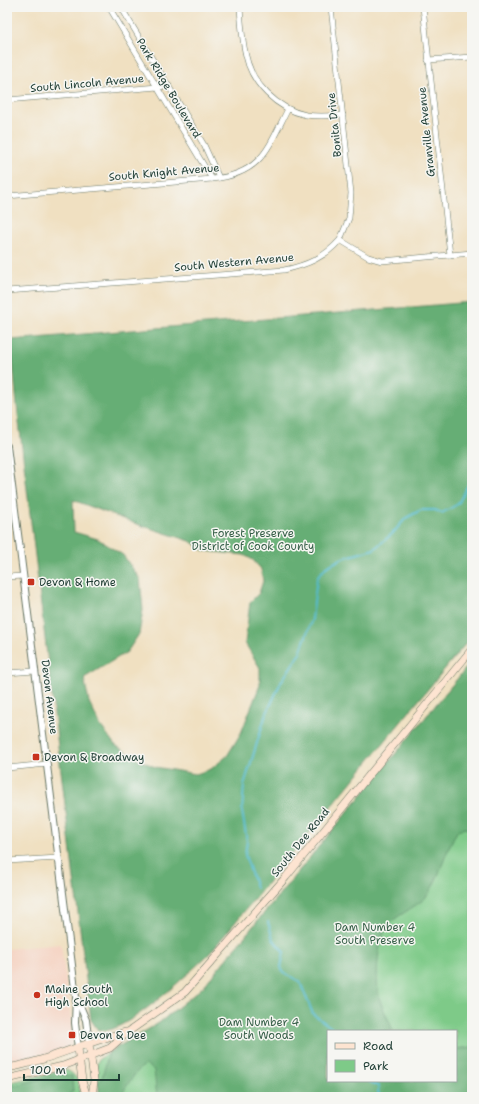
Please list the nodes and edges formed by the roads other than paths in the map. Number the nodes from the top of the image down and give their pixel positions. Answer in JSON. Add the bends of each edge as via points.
{"nodes":[{"id":1,"x":109,"y":7,"type":"edge"},
{"id":2,"x":120,"y":7,"type":"edge"},
{"id":3,"x":240,"y":7,"type":"edge"},
{"id":4,"x":331,"y":7,"type":"edge"},
{"id":5,"x":423,"y":7,"type":"edge"},
{"id":6,"x":472,"y":57,"type":"edge"},
{"id":7,"x":428,"y":60,"type":"junction"},
{"id":8,"x":169,"y":86,"type":"junction"},
{"id":9,"x":157,"y":88,"type":"junction"},
{"id":10,"x":7,"y":100,"type":"edge"},
{"id":11,"x":288,"y":109,"type":"junction"},
{"id":12,"x":343,"y":115,"type":"junction"},
{"id":13,"x":219,"y":178,"type":"junction"},
{"id":14,"x":212,"y":179,"type":"junction"},
{"id":15,"x":7,"y":196,"type":"edge"},
{"id":16,"x":340,"y":240,"type":"junction"},
{"id":17,"x":472,"y":253,"type":"edge"},
{"id":18,"x":450,"y":256,"type":"junction"},
{"id":19,"x":7,"y":291,"type":"edge"},
{"id":20,"x":7,"y":446,"type":"edge"},
{"id":21,"x":9,"y":480,"type":"edge"},
{"id":22,"x":23,"y":576,"type":"junction"},
{"id":23,"x":7,"y":577,"type":"edge"},
{"id":24,"x":472,"y":649,"type":"edge"},
{"id":25,"x":35,"y":671,"type":"junction"},
{"id":26,"x":7,"y":673,"type":"edge"},
{"id":27,"x":47,"y":764,"type":"junction"},
{"id":28,"x":7,"y":768,"type":"edge"},
{"id":29,"x":59,"y":858,"type":"junction"},
{"id":30,"x":7,"y":861,"type":"edge"},
{"id":31,"x":76,"y":997,"type":"junction"},
{"id":32,"x":128,"y":1032,"type":"junction"},
{"id":33,"x":89,"y":1044,"type":"junction"},
{"id":34,"x":78,"y":1048,"type":"junction"},
{"id":35,"x":91,"y":1056,"type":"junction"},
{"id":36,"x":79,"y":1060,"type":"junction"},
{"id":37,"x":7,"y":1068,"type":"edge"},
{"id":38,"x":7,"y":1079,"type":"edge"},
{"id":39,"x":87,"y":1097,"type":"edge"},
{"id":40,"x":92,"y":1097,"type":"edge"}],
"edges":[{"from":1,"to":9,"type":"street","name":"Park Ridge Boulevard"},
{"from":2,"to":8,"type":"street","name":"Park Ridge Boulevard"},
{"from":3,"to":11,"type":"street","via":[[245,55],[252,74],[262,88]]},
{"from":4,"to":12,"type":"street","name":"Bonita Drive"},
{"from":5,"to":7,"type":"street","name":"Granville Avenue"},
{"from":6,"to":7,"type":"street"},
{"from":7,"to":18,"type":"street","name":"Granville Avenue"},
{"from":8,"to":9,"type":"street","name":"South Lincoln Avenue"},
{"from":8,"to":13,"type":"street","name":"Park Ridge Boulevard","via":[[207,151]]},
{"from":9,"to":10,"type":"street","name":"South Lincoln Avenue"},
{"from":9,"to":14,"type":"street","name":"Park Ridge Boulevard"},
{"from":11,"to":12,"type":"street","via":[[307,115]]},
{"from":11,"to":13,"type":"street","name":"South Knight Avenue","via":[[264,155],[256,163],[240,173]]},
{"from":12,"to":16,"type":"street","name":"Bonita Drive","via":[[351,206],[346,229]]},
{"from":13,"to":14,"type":"street","name":"South Knight Avenue"},
{"from":14,"to":15,"type":"street","name":"South Knight Avenue"},
{"from":16,"to":18,"type":"street","via":[[374,260]]},
{"from":16,"to":19,"type":"street","name":"South Western Avenue","via":[[317,260],[284,270]]},
{"from":17,"to":18,"type":"street"},
{"from":20,"to":21,"type":"street","name":"Devon Avenue"},
{"from":21,"to":22,"type":"street","name":"Devon Avenue"},
{"from":22,"to":23,"type":"street"},
{"from":22,"to":25,"type":"street","name":"Devon Avenue"},
{"from":24,"to":32,"type":"main road","name":"South Dee Road","via":[[265,901],[185,992]]},
{"from":25,"to":26,"type":"street"},
{"from":25,"to":27,"type":"street","name":"Devon Avenue"},
{"from":27,"to":28,"type":"street"},
{"from":27,"to":29,"type":"street","name":"Devon Avenue"},
{"from":29,"to":30,"type":"street"},
{"from":29,"to":31,"type":"street","name":"Devon Avenue"},
{"from":31,"to":33,"type":"street","name":"Devon Avenue","via":[[86,1020]]},
{"from":31,"to":34,"type":"street","name":"Devon Avenue","via":[[75,1023]]},
{"from":32,"to":33,"type":"main road","name":"South Dee Road"},
{"from":32,"to":35,"type":"main road","name":"South Dee Road","via":[[110,1048]]},
{"from":33,"to":34,"type":"main road","name":"South Dee Road"},
{"from":33,"to":35,"type":"main road","name":"Devon Avenue"},
{"from":34,"to":36,"type":"main road","name":"Devon Avenue"},
{"from":34,"to":37,"type":"main road","name":"South Dee Road"},
{"from":35,"to":36,"type":"main road","name":"South Dee Road"},
{"from":35,"to":40,"type":"main road","name":"Devon Avenue","via":[[94,1080]]},
{"from":36,"to":38,"type":"main road","name":"South Dee Road","via":[[42,1072]]},
{"from":36,"to":39,"type":"main road","name":"Devon Avenue"}]}
